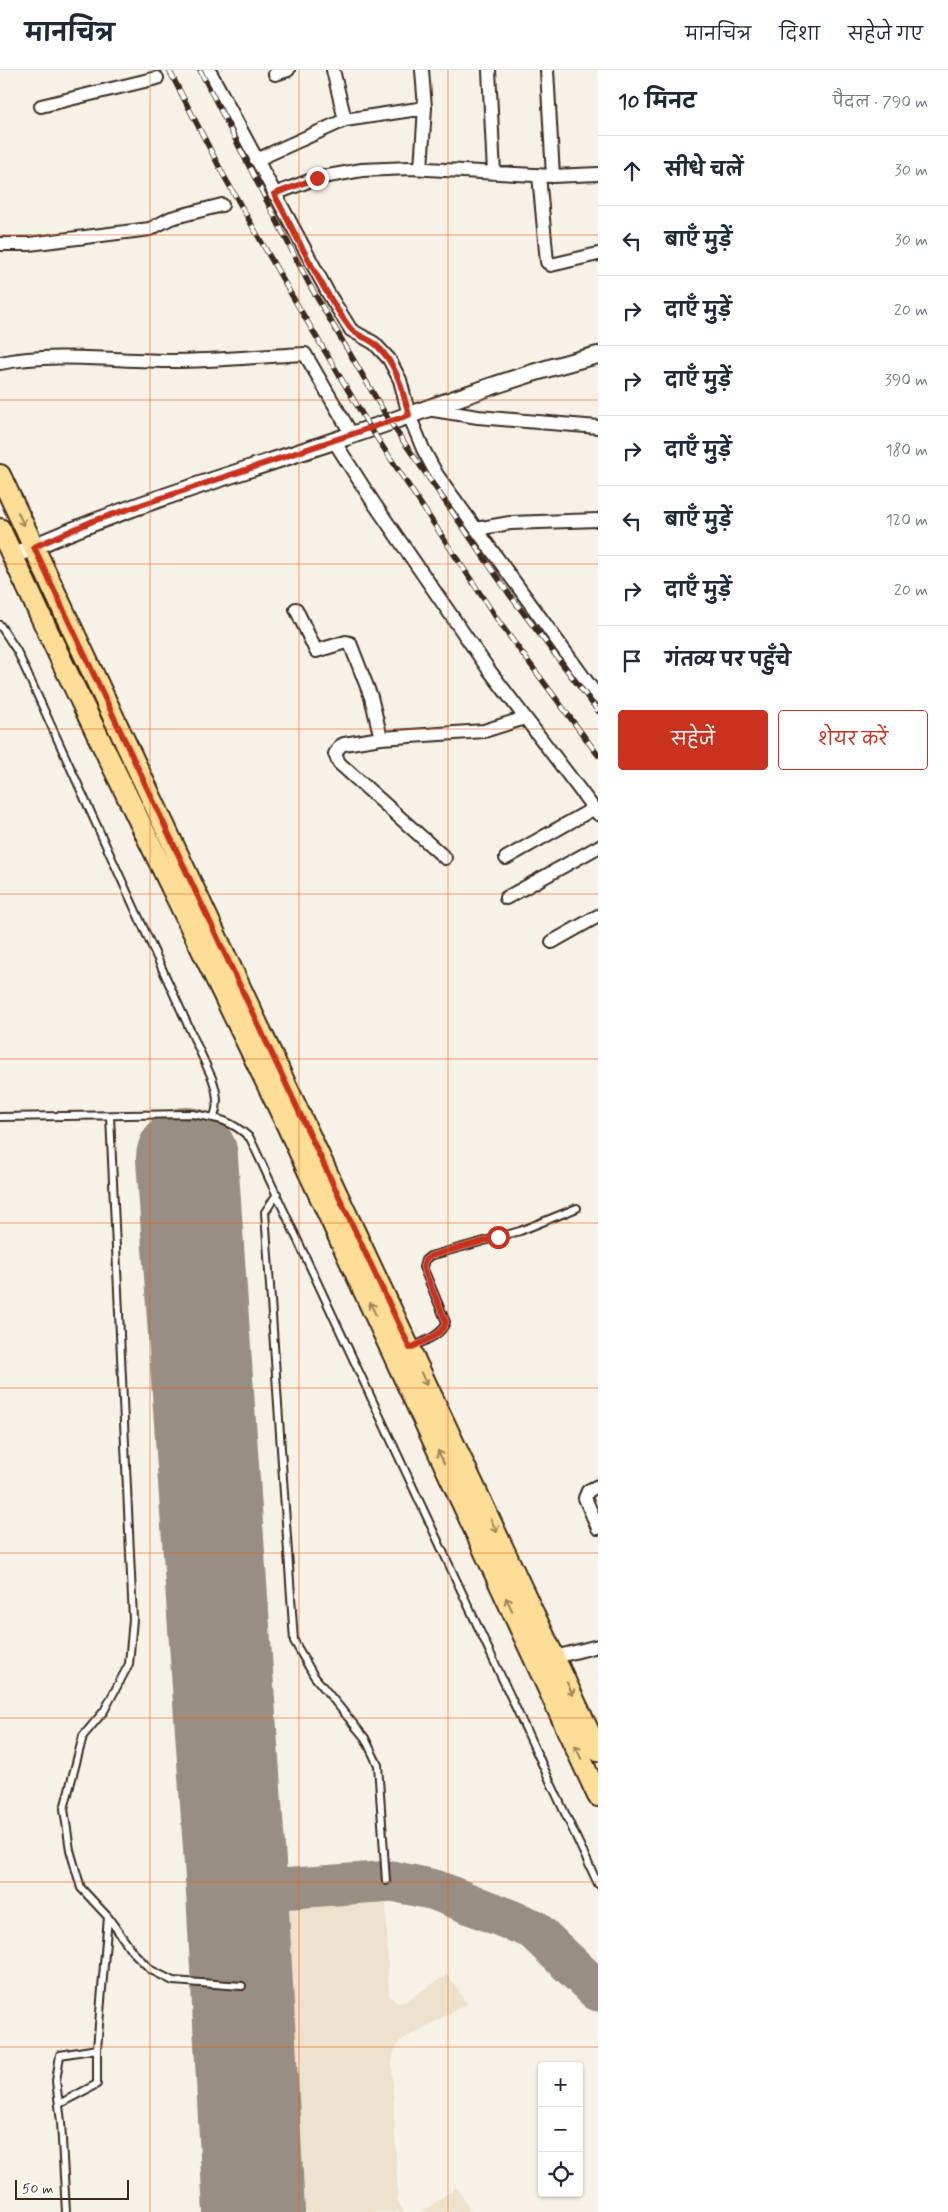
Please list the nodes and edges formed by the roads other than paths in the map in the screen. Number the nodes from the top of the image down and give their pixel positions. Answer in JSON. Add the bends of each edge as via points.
{"nodes":[{"id":1,"x":209,"y":70,"type":"edge"},
{"id":2,"x":288,"y":70,"type":"edge"},
{"id":3,"x":333,"y":70,"type":"edge"},
{"id":4,"x":422,"y":70,"type":"edge"},
{"id":5,"x":489,"y":70,"type":"edge"},
{"id":6,"x":547,"y":70,"type":"edge"},
{"id":7,"x":275,"y":74,"type":"dead end"},
{"id":8,"x":157,"y":78,"type":"dead end"},
{"id":9,"x":41,"y":106,"type":"dead end"},
{"id":10,"x":425,"y":108,"type":"junction"},
{"id":11,"x":345,"y":120,"type":"junction"},
{"id":12,"x":256,"y":160,"type":"junction"},
{"id":13,"x":421,"y":168,"type":"junction"},
{"id":14,"x":494,"y":173,"type":"junction"},
{"id":15,"x":598,"y":174,"type":"edge"},
{"id":16,"x":538,"y":175,"type":"junction"},
{"id":17,"x":553,"y":176,"type":"junction"},
{"id":18,"x":274,"y":194,"type":"junction"},
{"id":19,"x":222,"y":205,"type":"dead end"},
{"id":20,"x":0,"y":244,"type":"edge"},
{"id":21,"x":598,"y":254,"type":"edge"},
{"id":22,"x":598,"y":355,"type":"edge"},
{"id":23,"x":0,"y":363,"type":"edge"},
{"id":24,"x":427,"y":409,"type":"junction"},
{"id":25,"x":409,"y":415,"type":"junction"},
{"id":26,"x":598,"y":427,"type":"edge"},
{"id":27,"x":352,"y":435,"type":"junction"},
{"id":28,"x":334,"y":441,"type":"junction"},
{"id":29,"x":0,"y":475,"type":"edge"},
{"id":30,"x":598,"y":520,"type":"edge"},
{"id":31,"x":0,"y":529,"type":"edge"},
{"id":32,"x":476,"y":529,"type":"junction"},
{"id":33,"x":34,"y":547,"type":"junction"},
{"id":34,"x":10,"y":558,"type":"junction"},
{"id":35,"x":296,"y":609,"type":"dead end"},
{"id":36,"x":0,"y":625,"type":"edge"},
{"id":37,"x":598,"y":698,"type":"edge"},
{"id":38,"x":525,"y":718,"type":"junction"},
{"id":39,"x":381,"y":738,"type":"junction"},
{"id":40,"x":596,"y":812,"type":"edge"},
{"id":41,"x":598,"y":847,"type":"edge"},
{"id":42,"x":445,"y":858,"type":"dead end"},
{"id":43,"x":506,"y":858,"type":"dead end"},
{"id":44,"x":506,"y":898,"type":"dead end"},
{"id":45,"x":598,"y":916,"type":"edge"},
{"id":46,"x":552,"y":942,"type":"dead end"},
{"id":47,"x":110,"y":1116,"type":"junction"},
{"id":48,"x":0,"y":1117,"type":"edge"},
{"id":49,"x":214,"y":1118,"type":"junction"},
{"id":50,"x":277,"y":1194,"type":"junction"},
{"id":51,"x":577,"y":1208,"type":"dead end"},
{"id":52,"x":410,"y":1348,"type":"junction"},
{"id":53,"x":598,"y":1486,"type":"edge"},
{"id":54,"x":598,"y":1528,"type":"edge"},
{"id":55,"x":598,"y":1646,"type":"edge"},
{"id":56,"x":533,"y":1657,"type":"junction"},
{"id":57,"x":555,"y":1657,"type":"junction"},
{"id":58,"x":598,"y":1751,"type":"edge"},
{"id":59,"x":598,"y":1796,"type":"edge"},
{"id":60,"x":386,"y":1881,"type":"dead end"},
{"id":61,"x":598,"y":1884,"type":"edge"},
{"id":62,"x":108,"y":1917,"type":"junction"},
{"id":63,"x":242,"y":1986,"type":"dead end"},
{"id":64,"x":97,"y":2049,"type":"junction"},
{"id":65,"x":59,"y":2104,"type":"junction"},
{"id":66,"x":66,"y":2212,"type":"edge"}],
"edges":[{"from":1,"to":12,"type":"street"},
{"from":2,"to":7,"type":"street"},
{"from":3,"to":11,"type":"street"},
{"from":4,"to":10,"type":"street"},
{"from":5,"to":14,"type":"street"},
{"from":6,"to":17,"type":"street"},
{"from":8,"to":9,"type":"street"},
{"from":10,"to":11,"type":"street"},
{"from":10,"to":13,"type":"street"},
{"from":11,"to":12,"type":"street"},
{"from":12,"to":18,"type":"street"},
{"from":13,"to":14,"type":"street"},
{"from":13,"to":18,"type":"street","via":[[362,170],[333,175]]},
{"from":14,"to":16,"type":"street"},
{"from":15,"to":17,"type":"street"},
{"from":16,"to":17,"type":"street"},
{"from":16,"to":21,"type":"street","via":[[547,262],[551,265]]},
{"from":18,"to":25,"type":"street","via":[[351,330],[374,343],[389,359],[400,380]]},
{"from":19,"to":20,"type":"street","via":[[171,218],[150,229],[29,244]]},
{"from":22,"to":24,"type":"street"},
{"from":23,"to":27,"type":"street","via":[[20,359],[173,361],[305,354]]},
{"from":24,"to":25,"type":"street"},
{"from":24,"to":26,"type":"street","via":[[488,418]]},
{"from":25,"to":27,"type":"street"},
{"from":25,"to":32,"type":"street","via":[[437,475]]},
{"from":27,"to":28,"type":"street"},
{"from":28,"to":33,"type":"street","via":[[93,521]]},
{"from":28,"to":38,"type":"street","via":[[373,502]]},
{"from":29,"to":33,"type":"main road","one_way":true},
{"from":30,"to":32,"type":"street","via":[[510,523]]},
{"from":31,"to":34,"type":"main road"},
{"from":32,"to":37,"type":"street"},
{"from":33,"to":34,"type":"street"},
{"from":33,"to":52,"type":"main road"},
{"from":56,"to":34,"type":"main road","one_way":true,"via":[[280,1113]]},
{"from":35,"to":39,"type":"street","via":[[316,651],[346,642],[350,644],[372,697]]},
{"from":36,"to":49,"type":"lane","via":[[40,701],[212,1078],[218,1092]]},
{"from":38,"to":39,"type":"street","via":[[484,732]]},
{"from":38,"to":40,"type":"street"},
{"from":39,"to":42,"type":"street","via":[[344,744],[337,750],[336,759]]},
{"from":40,"to":43,"type":"street"},
{"from":41,"to":44,"type":"street"},
{"from":45,"to":46,"type":"street"},
{"from":47,"to":48,"type":"lane"},
{"from":47,"to":49,"type":"lane","via":[[192,1114]]},
{"from":47,"to":62,"type":"lane","via":[[133,1619],[129,1664],[104,1711],[83,1736],[64,1809],[70,1850],[81,1888]]},
{"from":49,"to":50,"type":"lane","via":[[223,1119],[250,1138]]},
{"from":50,"to":60,"type":"lane","via":[[265,1212],[294,1641],[314,1676],[365,1738],[378,1765]]},
{"from":50,"to":61,"type":"lane"},
{"from":51,"to":52,"type":"lane","via":[[425,1260],[423,1267],[446,1322],[440,1333]]},
{"from":52,"to":57,"type":"main road","one_way":true},
{"from":53,"to":54,"type":"street","via":[[588,1491],[585,1498]]},
{"from":55,"to":57,"type":"street"},
{"from":56,"to":57,"type":"street"},
{"from":59,"to":56,"type":"main road","one_way":true},
{"from":57,"to":58,"type":"main road","one_way":true},
{"from":62,"to":63,"type":"lane","via":[[132,1951],[151,1970],[173,1981]]},
{"from":62,"to":64,"type":"lane"},
{"from":64,"to":65,"type":"lane","via":[[97,2084]]},
{"from":64,"to":65,"type":"lane","via":[[60,2055],[56,2081]]},
{"from":65,"to":66,"type":"lane"}]}
